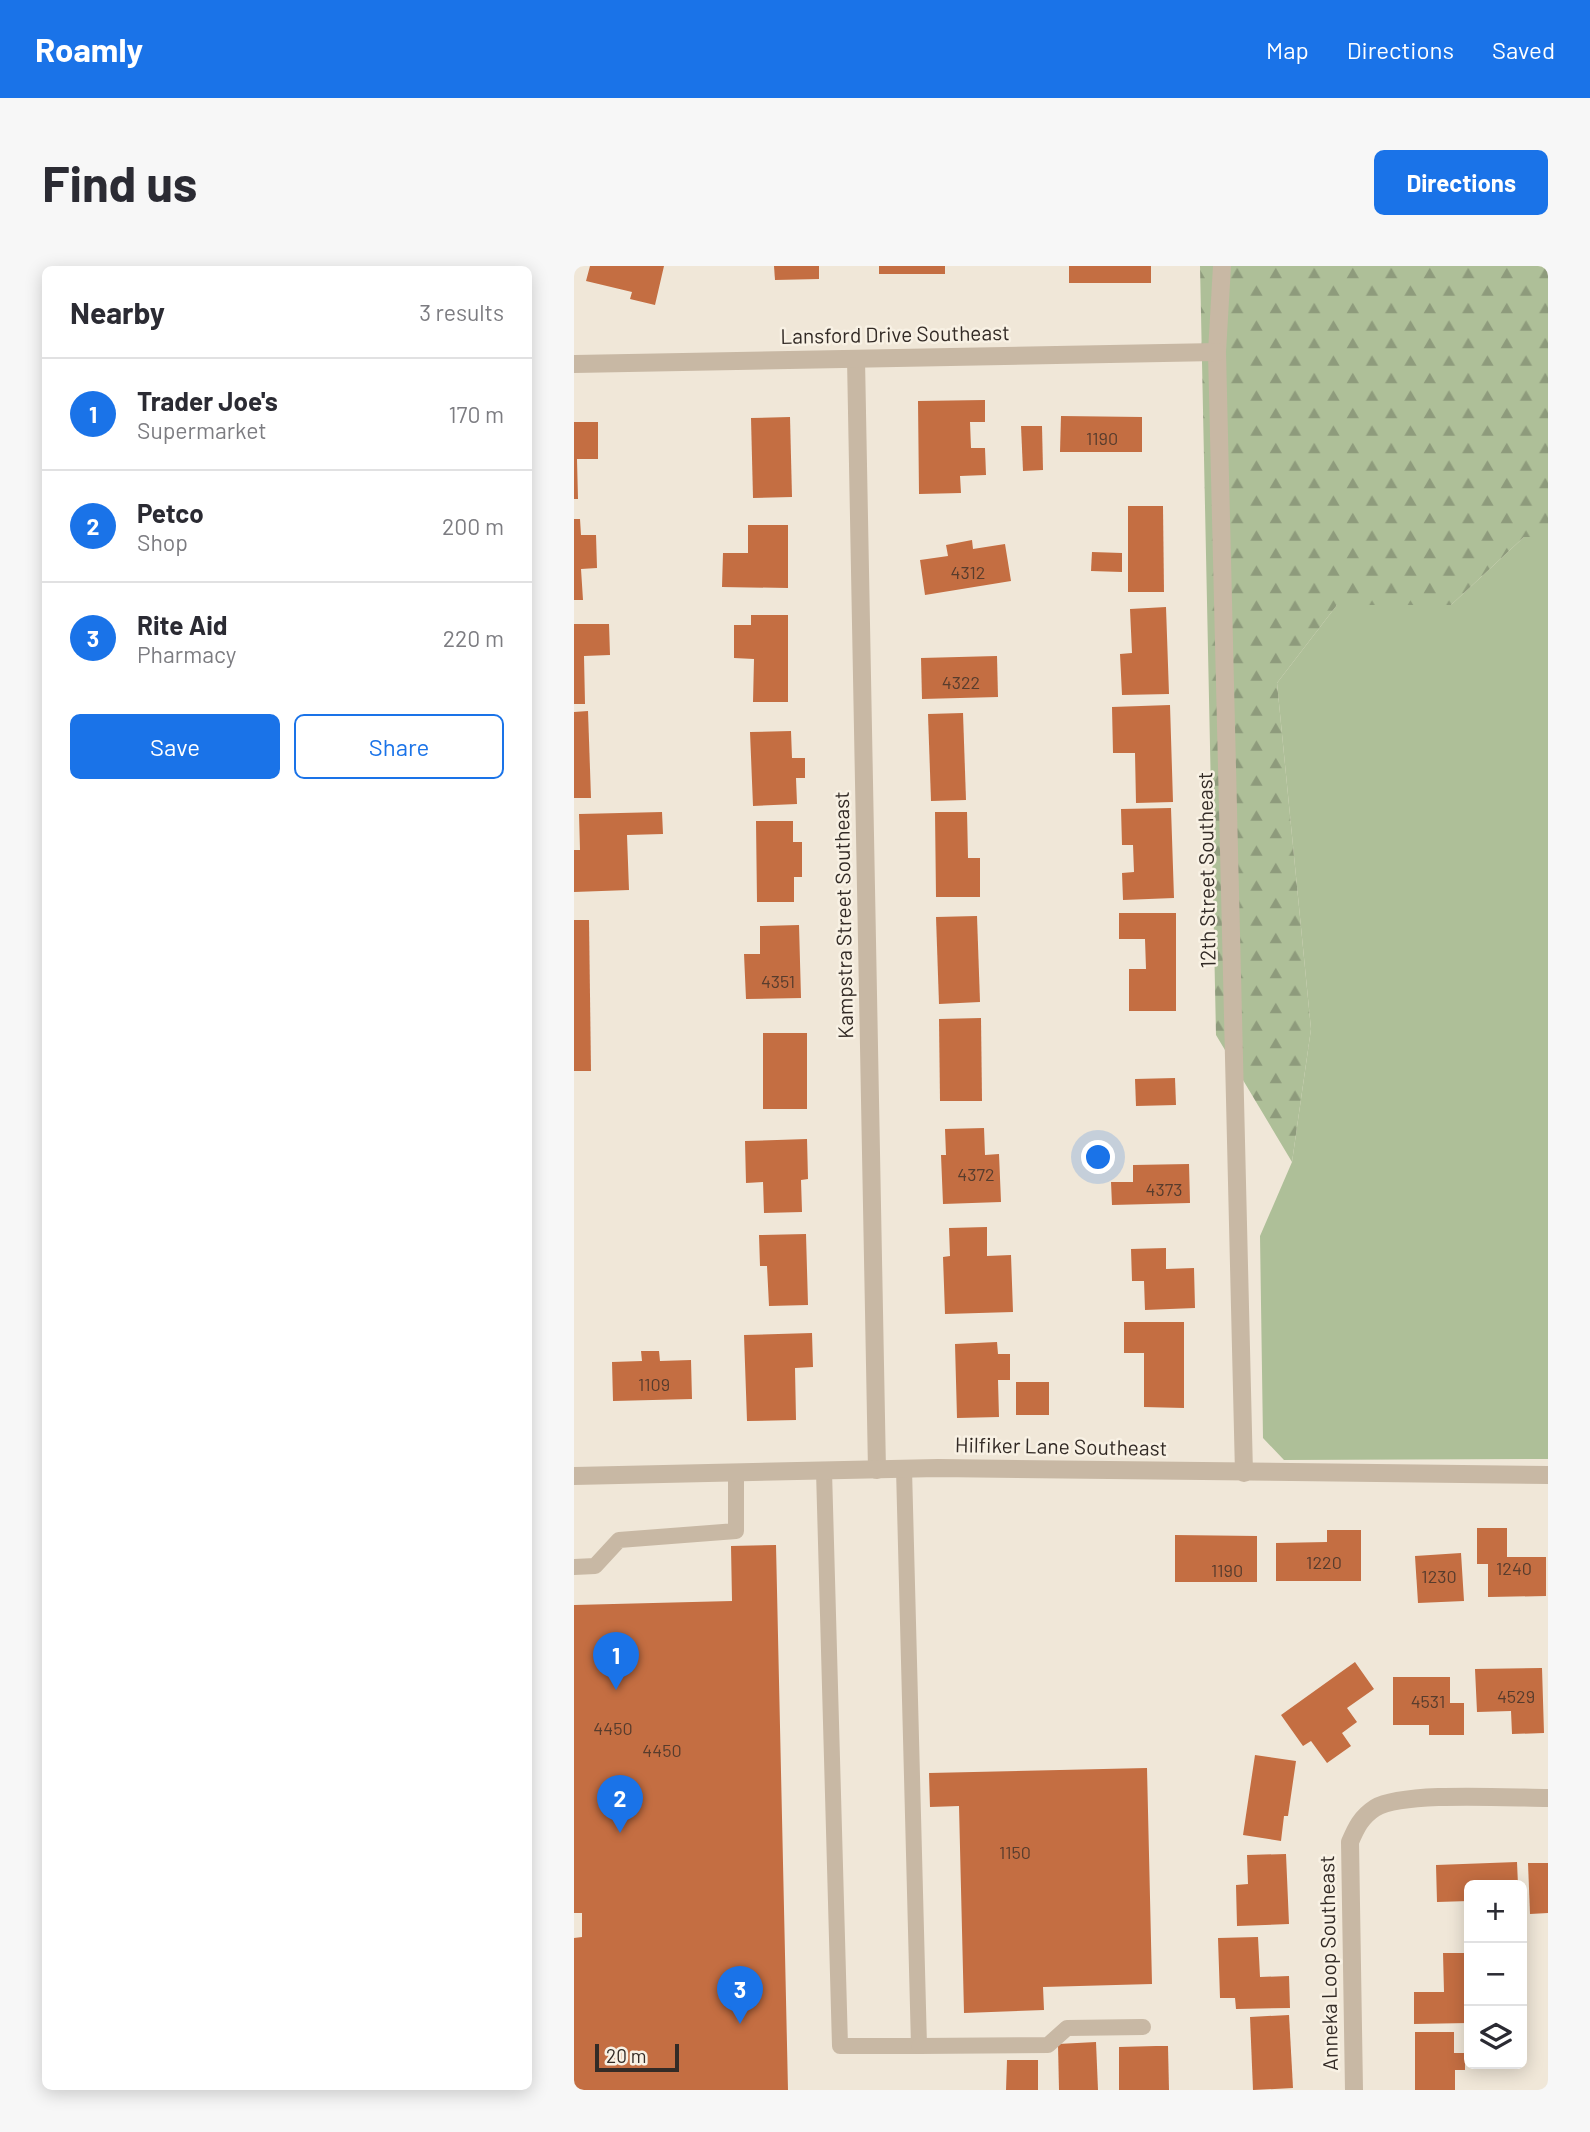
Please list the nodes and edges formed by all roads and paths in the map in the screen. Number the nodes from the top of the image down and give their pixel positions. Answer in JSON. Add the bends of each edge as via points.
{"nodes":[{"id":1,"x":1222,"y":266,"type":"edge"},
{"id":2,"x":1217,"y":352,"type":"junction"},
{"id":3,"x":856,"y":359,"type":"junction"},
{"id":4,"x":574,"y":364,"type":"edge"},
{"id":5,"x":904,"y":1469,"type":"junction"},
{"id":6,"x":877,"y":1470,"type":"junction"},
{"id":7,"x":824,"y":1471,"type":"junction"},
{"id":8,"x":736,"y":1473,"type":"junction"},
{"id":9,"x":1244,"y":1473,"type":"junction"},
{"id":10,"x":1548,"y":1475,"type":"edge"},
{"id":11,"x":574,"y":1476,"type":"edge"},
{"id":12,"x":574,"y":1567,"type":"edge"},
{"id":13,"x":1548,"y":1798,"type":"edge"},
{"id":14,"x":1143,"y":2027,"type":"dead end"},
{"id":15,"x":919,"y":2046,"type":"junction"},
{"id":16,"x":1354,"y":2090,"type":"edge"}],
"edges":[{"from":1,"to":2,"type":"street","name":"12th Street Southeast"},
{"from":2,"to":3,"type":"street","name":"Lansford Drive Southeast"},
{"from":2,"to":9,"type":"street","name":"12th Street Southeast"},
{"from":3,"to":4,"type":"street","name":"Lansford Drive Southeast"},
{"from":3,"to":6,"type":"street","name":"Kampstra Street Southeast"},
{"from":5,"to":6,"type":"street","name":"Hilfiker Lane Southeast"},
{"from":5,"to":9,"type":"street","name":"Hilfiker Lane Southeast"},
{"from":5,"to":15,"type":"lane"},
{"from":6,"to":7,"type":"street","name":"Hilfiker Lane Southeast"},
{"from":7,"to":8,"type":"street","name":"Hilfiker Lane Southeast"},
{"from":7,"to":15,"type":"lane","via":[[840,2046]]},
{"from":8,"to":11,"type":"street","name":"Hilfiker Lane Southeast"},
{"from":8,"to":12,"type":"lane","via":[[736,1531],[619,1540],[595,1566]]},
{"from":9,"to":10,"type":"street","name":"Hilfiker Lane Southeast"},
{"from":13,"to":16,"type":"street","name":"Anneka Loop Southeast","via":[[1402,1799],[1376,1808],[1359,1822],[1350,1842]]},
{"from":14,"to":15,"type":"lane","via":[[1067,2028],[1048,2045]]}]}
